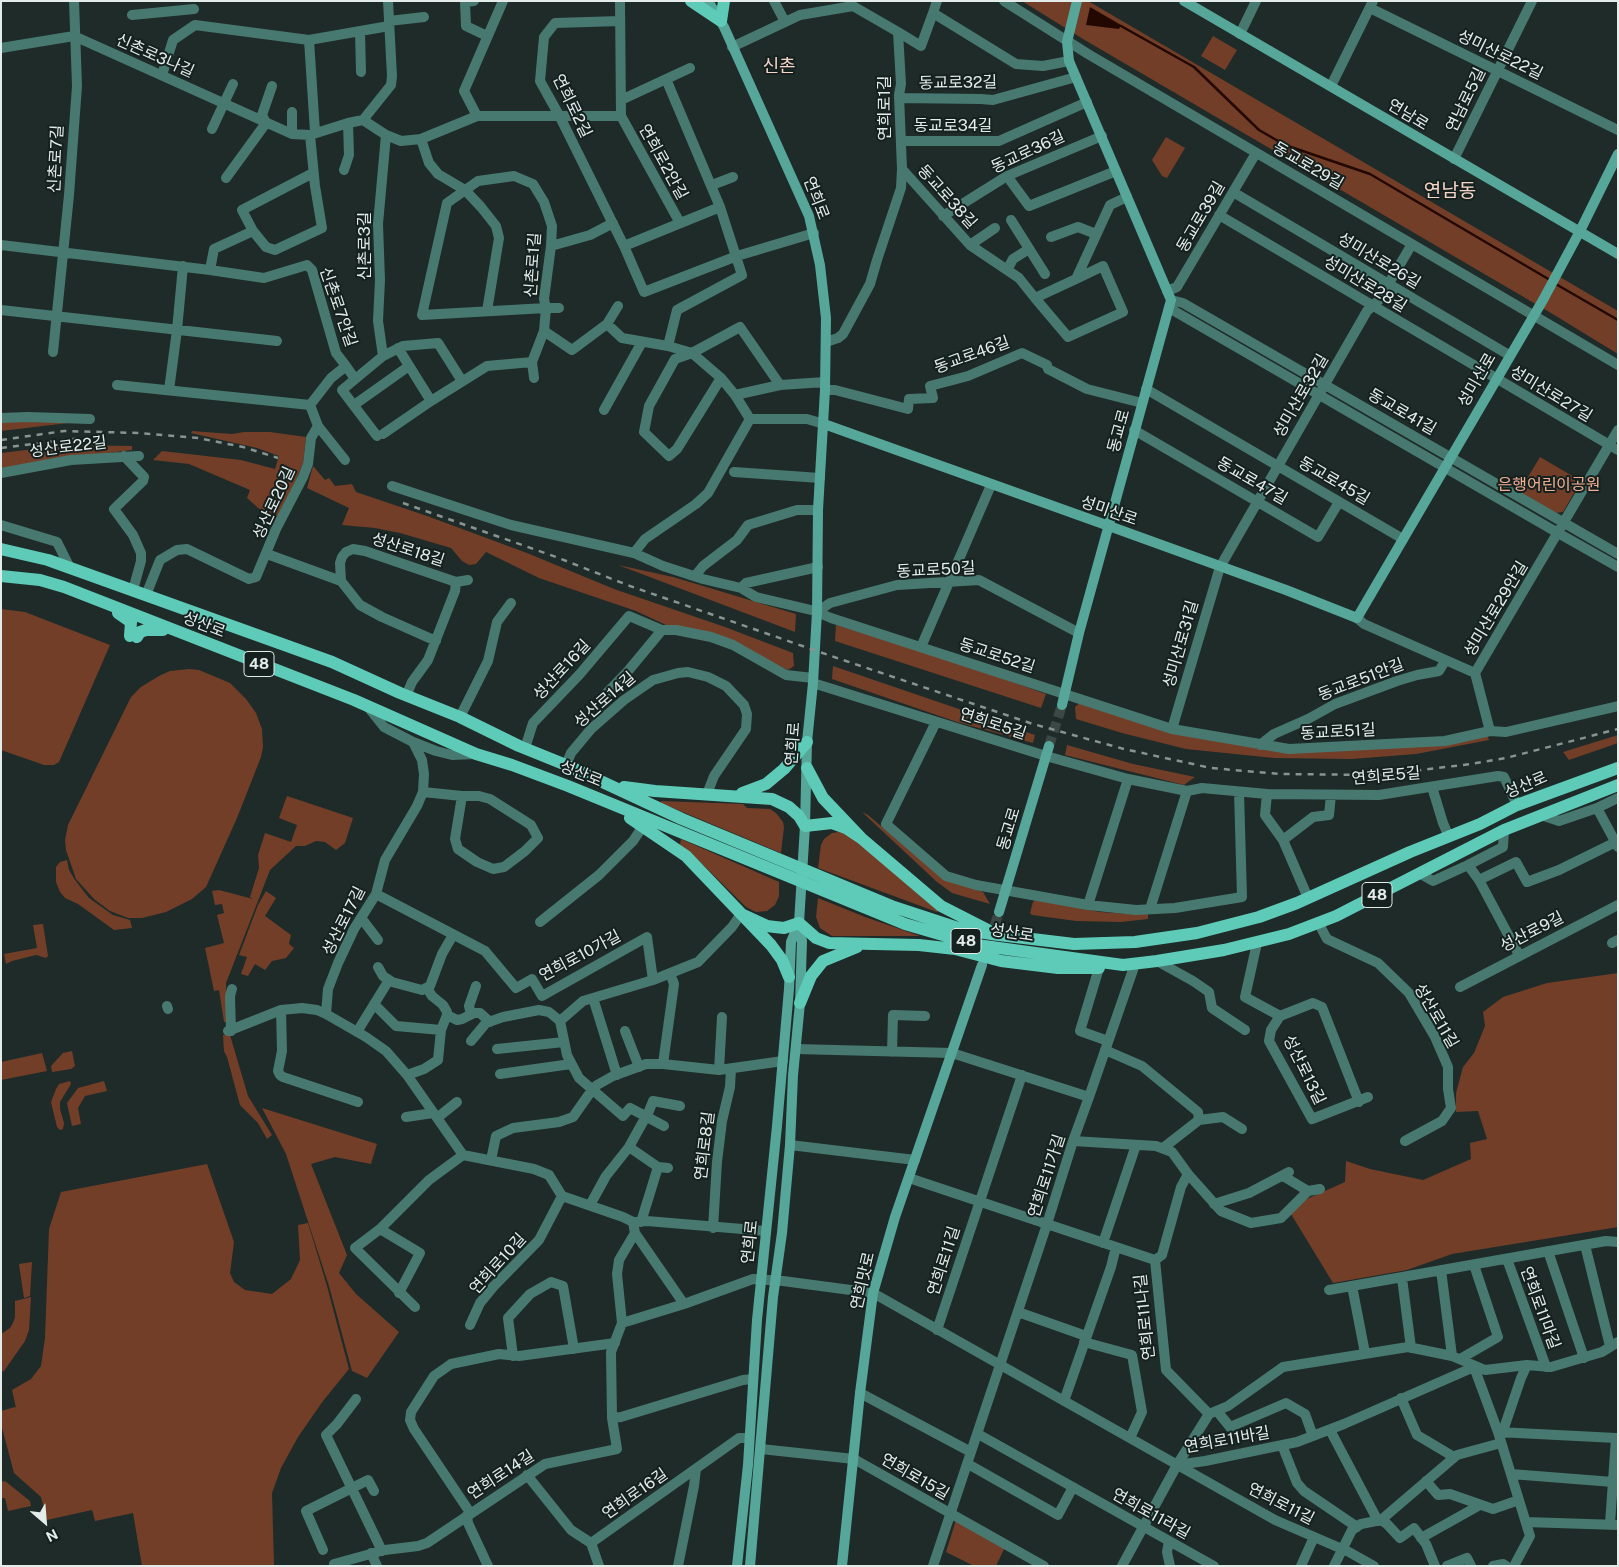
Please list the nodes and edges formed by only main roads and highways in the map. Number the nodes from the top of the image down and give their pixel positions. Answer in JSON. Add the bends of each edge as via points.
{"nodes":[{"id":1,"x":691,"y":1,"type":"edge"},
{"id":2,"x":724,"y":1,"type":"edge"},
{"id":3,"x":1,"y":549,"type":"edge"},
{"id":4,"x":1,"y":576,"type":"edge"},
{"id":5,"x":92,"y":598,"type":"junction"},
{"id":6,"x":178,"y":632,"type":"junction"},
{"id":7,"x":808,"y":742,"type":"road end"},
{"id":8,"x":807,"y":768,"type":"road end"},
{"id":9,"x":1618,"y":768,"type":"edge"},
{"id":10,"x":1618,"y":785,"type":"edge"},
{"id":11,"x":611,"y":786,"type":"junction"},
{"id":12,"x":730,"y":796,"type":"junction"},
{"id":13,"x":610,"y":803,"type":"junction"},
{"id":14,"x":862,"y":838,"type":"junction"},
{"id":15,"x":741,"y":914,"type":"junction"},
{"id":16,"x":999,"y":935,"type":"junction"},
{"id":17,"x":867,"y":944,"type":"junction"},
{"id":18,"x":1129,"y":964,"type":"junction"},
{"id":19,"x":789,"y":977,"type":"road end"},
{"id":20,"x":800,"y":1003,"type":"road end"}],
"edges":[{"from":1,"to":2,"type":"main road","via":[[721,21]]},
{"from":3,"to":11,"type":"main road","name":"성산로","number":"48","via":[[48,560],[332,662]]},
{"from":4,"to":5,"type":"main road","name":"성산로","number":"48","via":[[40,580]]},
{"from":5,"to":6,"type":"main road","name":"성산로","number":"48"},
{"from":5,"to":6,"type":"main road","via":[[128,620],[133,637],[152,629]]},
{"from":6,"to":13,"type":"main road","name":"성산로","number":"48","via":[[476,754],[512,764]]},
{"from":7,"to":12,"type":"main road","via":[[766,784]]},
{"from":8,"to":14,"type":"main road","via":[[823,798]]},
{"from":9,"to":16,"type":"main road","name":"성산로","number":"48","via":[[1517,805],[1480,824],[1258,917],[1197,933],[1135,942],[1074,944]]},
{"from":10,"to":18,"type":"main road","name":"성산로","number":"48","via":[[1504,830],[1319,924],[1257,943]]},
{"from":11,"to":12,"type":"main road"},
{"from":11,"to":16,"type":"main road","name":"성산로","number":"48","via":[[894,907],[964,930]]},
{"from":12,"to":14,"type":"main road","via":[[758,796],[780,802],[799,816],[805,826],[832,823]]},
{"from":13,"to":15,"type":"main road","via":[[686,856]]},
{"from":13,"to":18,"type":"main road","name":"성산로","number":"48","via":[[905,924],[977,945]]},
{"from":14,"to":16,"type":"main road","via":[[941,906]]},
{"from":15,"to":17,"type":"main road","via":[[767,926],[784,928],[799,923],[816,938],[829,943]]},
{"from":15,"to":19,"type":"main road","via":[[773,948]]},
{"from":17,"to":18,"type":"main road","via":[[919,945],[1058,968]]},
{"from":17,"to":20,"type":"main road","via":[[823,961],[811,976]]}]}
